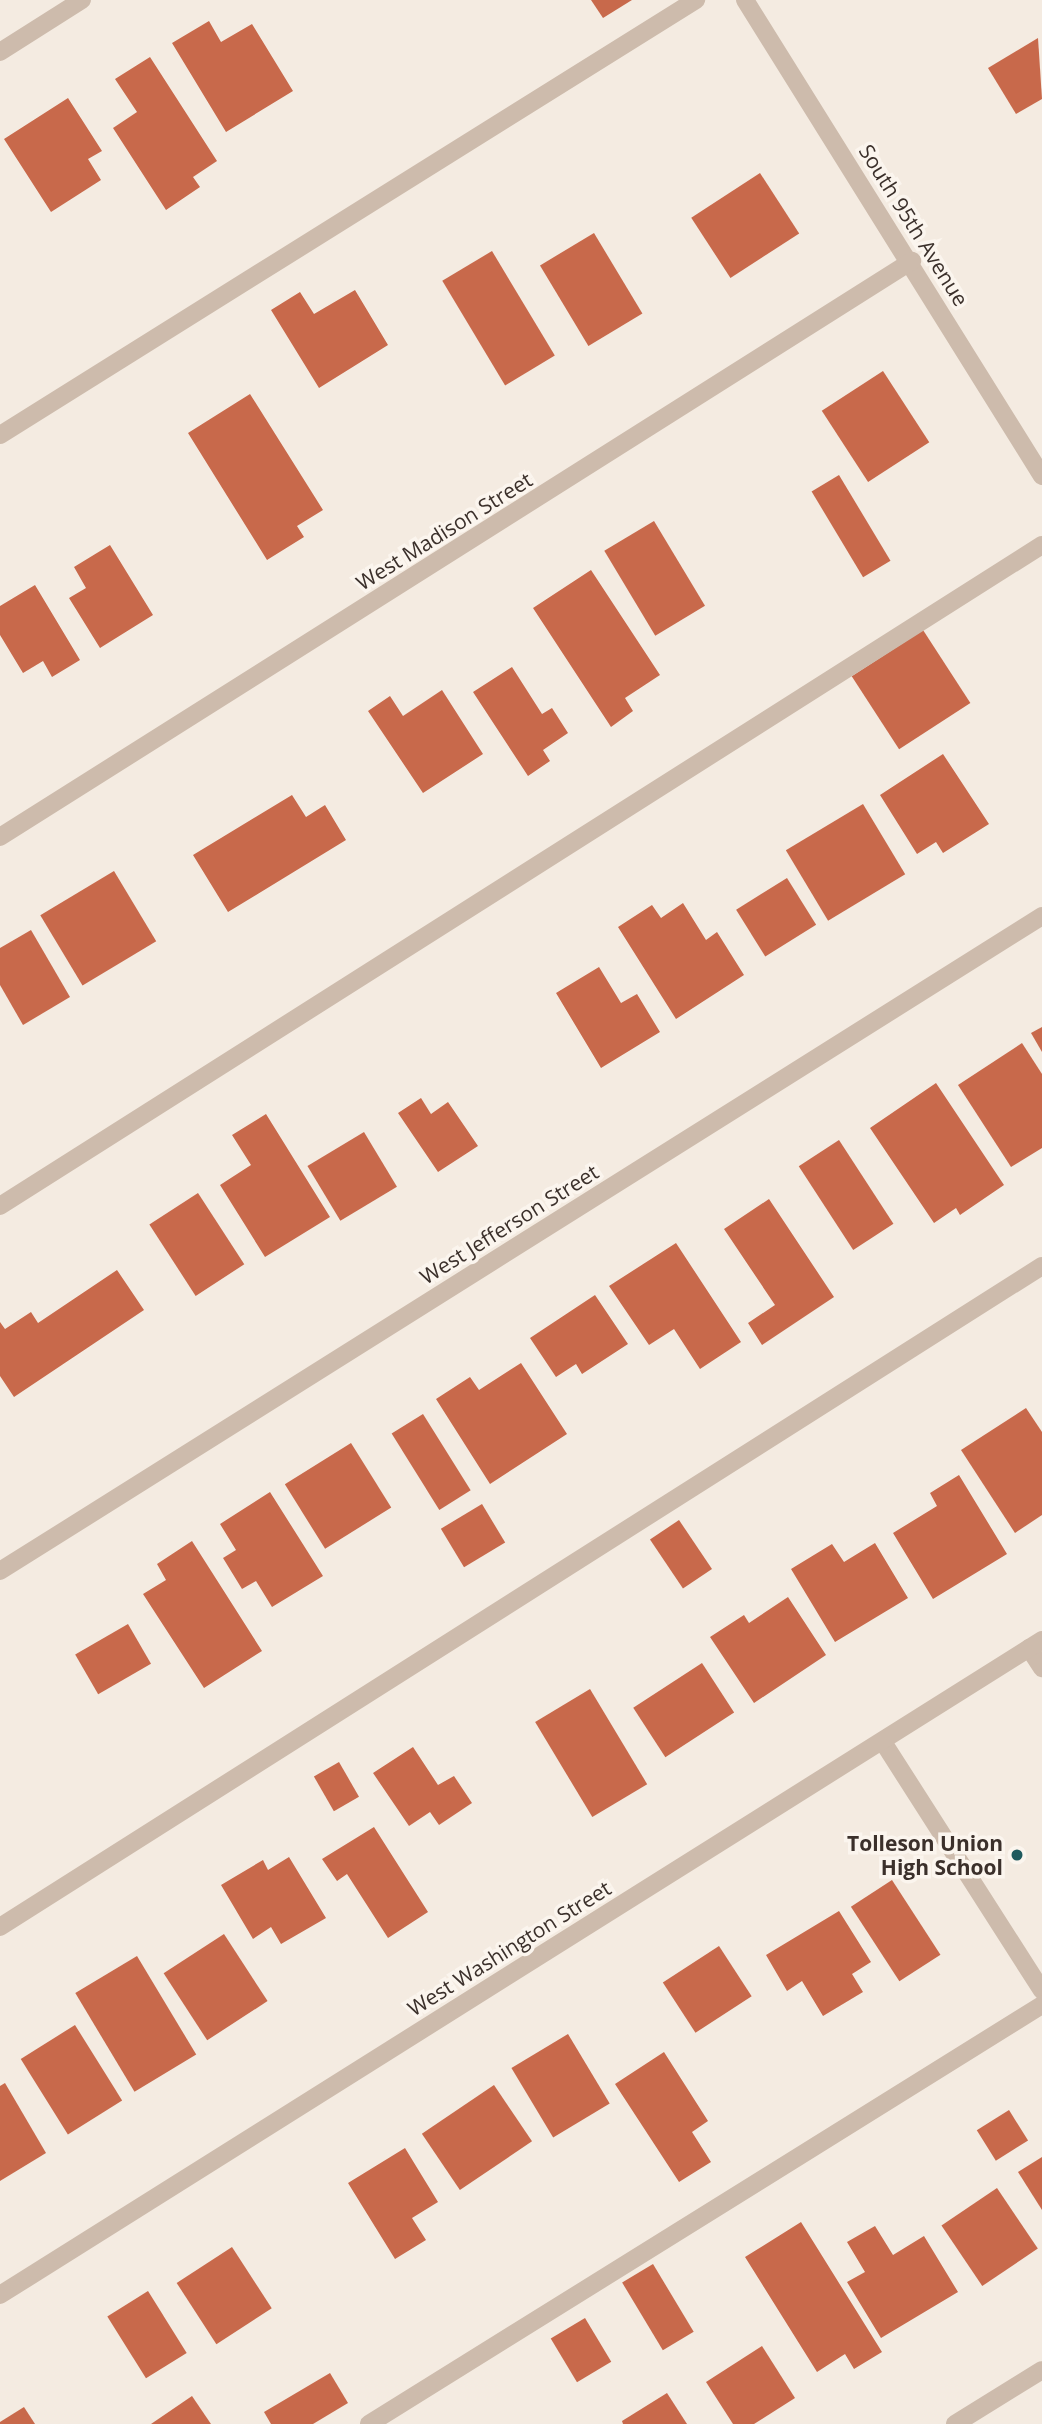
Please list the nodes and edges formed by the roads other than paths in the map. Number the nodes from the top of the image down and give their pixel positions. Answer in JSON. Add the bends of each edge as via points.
{"nodes":[{"id":1,"x":82,"y":0,"type":"edge"},
{"id":2,"x":696,"y":0,"type":"edge"},
{"id":3,"x":745,"y":0,"type":"edge"},
{"id":4,"x":0,"y":52,"type":"edge"},
{"id":5,"x":912,"y":261,"type":"junction"},
{"id":6,"x":0,"y":435,"type":"edge"},
{"id":7,"x":1042,"y":476,"type":"edge"},
{"id":8,"x":1042,"y":545,"type":"edge"},
{"id":9,"x":0,"y":838,"type":"edge"},
{"id":10,"x":1042,"y":916,"type":"edge"},
{"id":11,"x":0,"y":1206,"type":"edge"},
{"id":12,"x":1042,"y":1266,"type":"edge"},
{"id":13,"x":0,"y":1572,"type":"edge"},
{"id":14,"x":1036,"y":1644,"type":"edge"},
{"id":15,"x":1042,"y":1668,"type":"edge"},
{"id":16,"x":883,"y":1742,"type":"junction"},
{"id":17,"x":0,"y":1927,"type":"edge"},
{"id":18,"x":1042,"y":1991,"type":"edge"},
{"id":19,"x":1042,"y":2005,"type":"edge"},
{"id":20,"x":0,"y":2295,"type":"edge"},
{"id":21,"x":1042,"y":2370,"type":"edge"},
{"id":22,"x":369,"y":2424,"type":"edge"},
{"id":23,"x":955,"y":2424,"type":"edge"}],
"edges":[{"from":1,"to":4,"type":"street"},
{"from":2,"to":6,"type":"street"},
{"from":3,"to":5,"type":"street","name":"South 95th Avenue"},
{"from":5,"to":7,"type":"street","name":"South 95th Avenue"},
{"from":5,"to":9,"type":"street","name":"West Madison Street"},
{"from":8,"to":11,"type":"street"},
{"from":10,"to":13,"type":"street","name":"West Jefferson Street"},
{"from":12,"to":17,"type":"street"},
{"from":14,"to":15,"type":"street"},
{"from":14,"to":16,"type":"street","name":"West Washington Street"},
{"from":16,"to":18,"type":"street"},
{"from":16,"to":20,"type":"street","name":"West Washington Street"},
{"from":19,"to":22,"type":"street"},
{"from":21,"to":23,"type":"street"}]}
